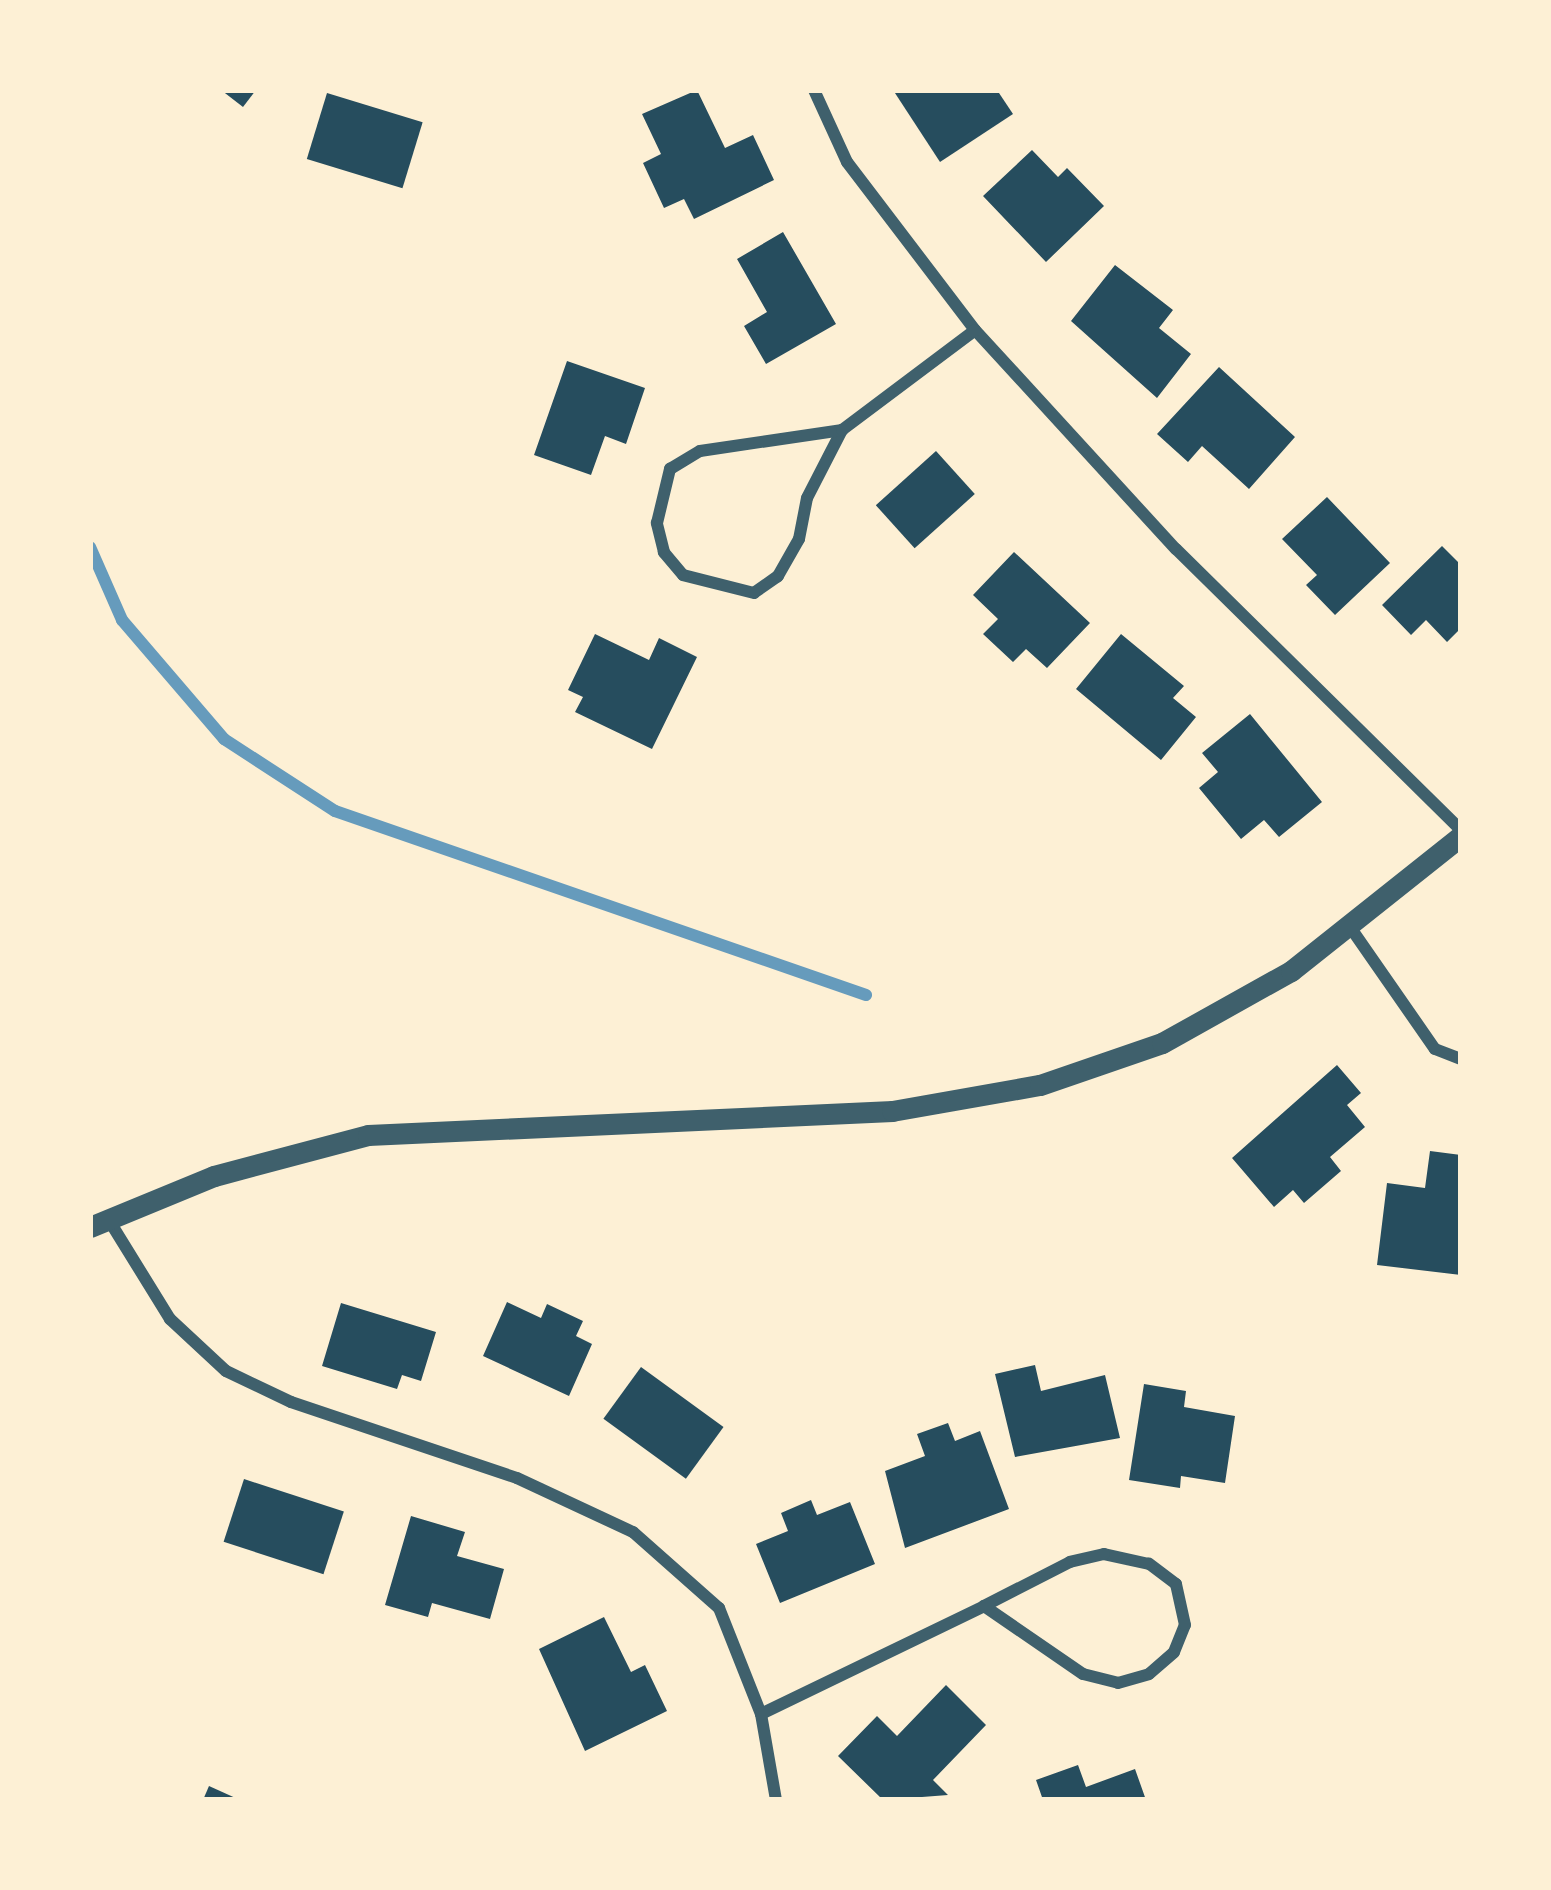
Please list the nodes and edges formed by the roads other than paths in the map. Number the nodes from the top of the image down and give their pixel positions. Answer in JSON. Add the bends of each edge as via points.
{"nodes":[{"id":1,"x":814,"y":90,"type":"edge"},
{"id":2,"x":975,"y":330,"type":"junction"},
{"id":3,"x":842,"y":430,"type":"junction"},
{"id":4,"x":1461,"y":833,"type":"edge"},
{"id":5,"x":1348,"y":924,"type":"junction"},
{"id":6,"x":1461,"y":1059,"type":"edge"},
{"id":7,"x":99,"y":1221,"type":"edge"},
{"id":8,"x":984,"y":1606,"type":"junction"},
{"id":9,"x":761,"y":1714,"type":"junction"},
{"id":10,"x":776,"y":1800,"type":"edge"}],
"edges":[{"from":1,"to":2,"type":"street","via":[[847,162]]},
{"from":2,"to":3,"type":"street"},
{"from":2,"to":4,"type":"street","via":[[1176,549]]},
{"from":3,"to":3,"type":"street","via":[[700,451],[670,469],[657,523],[664,552],[683,575],[754,593],[778,577]]},
{"from":4,"to":5,"type":"street"},
{"from":5,"to":6,"type":"street","via":[[1436,1049]]},
{"from":5,"to":7,"type":"street","via":[[1291,971],[1162,1043],[1040,1085],[892,1111],[368,1135],[214,1176]]},
{"from":7,"to":9,"type":"street","via":[[170,1318],[226,1371],[291,1402],[517,1478],[633,1532],[719,1608]]},
{"from":8,"to":8,"type":"street","via":[[1083,1673],[1118,1683],[1149,1673],[1174,1652],[1185,1625],[1176,1584],[1149,1564],[1104,1554],[1070,1562]]},
{"from":8,"to":9,"type":"street"},
{"from":9,"to":10,"type":"street"}]}
